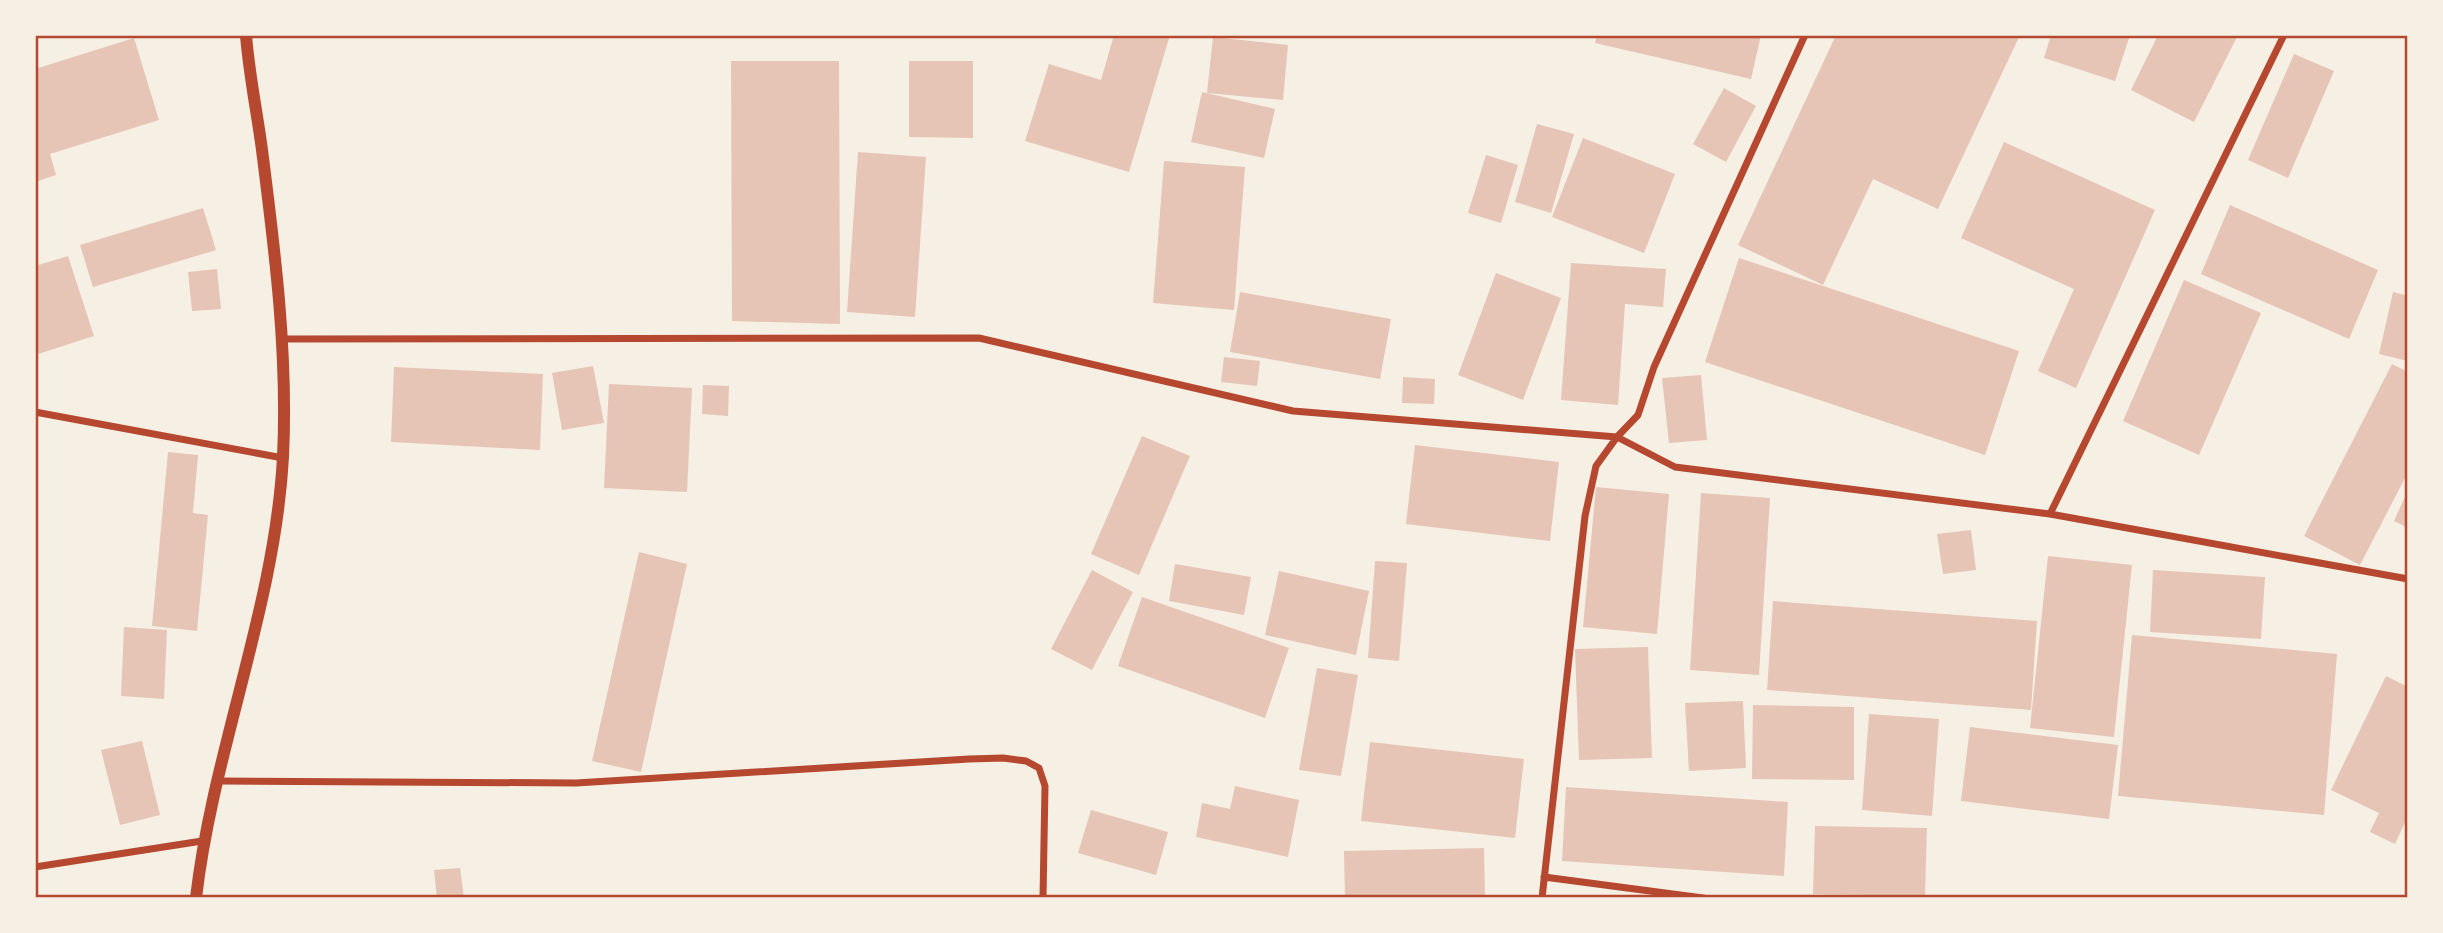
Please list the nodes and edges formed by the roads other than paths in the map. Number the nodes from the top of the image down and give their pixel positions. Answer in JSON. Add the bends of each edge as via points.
{"nodes":[{"id":1,"x":1805,"y":35,"type":"edge"},
{"id":2,"x":2284,"y":35,"type":"edge"},
{"id":3,"x":247,"y":36,"type":"edge"},
{"id":4,"x":283,"y":339,"type":"junction"},
{"id":5,"x":35,"y":412,"type":"edge"},
{"id":6,"x":1617,"y":437,"type":"junction"},
{"id":7,"x":283,"y":458,"type":"junction"},
{"id":8,"x":2050,"y":514,"type":"junction"},
{"id":9,"x":2408,"y":579,"type":"edge"},
{"id":10,"x":219,"y":781,"type":"junction"},
{"id":11,"x":202,"y":841,"type":"junction"},
{"id":12,"x":35,"y":867,"type":"edge"},
{"id":13,"x":1544,"y":877,"type":"junction"},
{"id":14,"x":196,"y":898,"type":"edge"},
{"id":15,"x":1043,"y":898,"type":"edge"},
{"id":16,"x":1542,"y":898,"type":"edge"},
{"id":17,"x":1703,"y":898,"type":"edge"}],
"edges":[{"from":1,"to":6,"type":"street","via":[[1654,367],[1638,415]]},
{"from":2,"to":8,"type":"street"},
{"from":3,"to":4,"type":"street"},
{"from":4,"to":6,"type":"street","via":[[979,338],[1293,411]]},
{"from":4,"to":7,"type":"street"},
{"from":5,"to":7,"type":"street"},
{"from":6,"to":8,"type":"street","via":[[1675,467]]},
{"from":6,"to":13,"type":"street","via":[[1596,466],[1585,516]]},
{"from":7,"to":10,"type":"street","via":[[271,550]]},
{"from":8,"to":9,"type":"street"},
{"from":10,"to":11,"type":"street"},
{"from":10,"to":15,"type":"street","via":[[576,783],[969,759],[1026,761],[1039,768],[1045,786]]},
{"from":11,"to":12,"type":"street"},
{"from":11,"to":14,"type":"street"},
{"from":13,"to":16,"type":"street"},
{"from":13,"to":17,"type":"street"}]}
